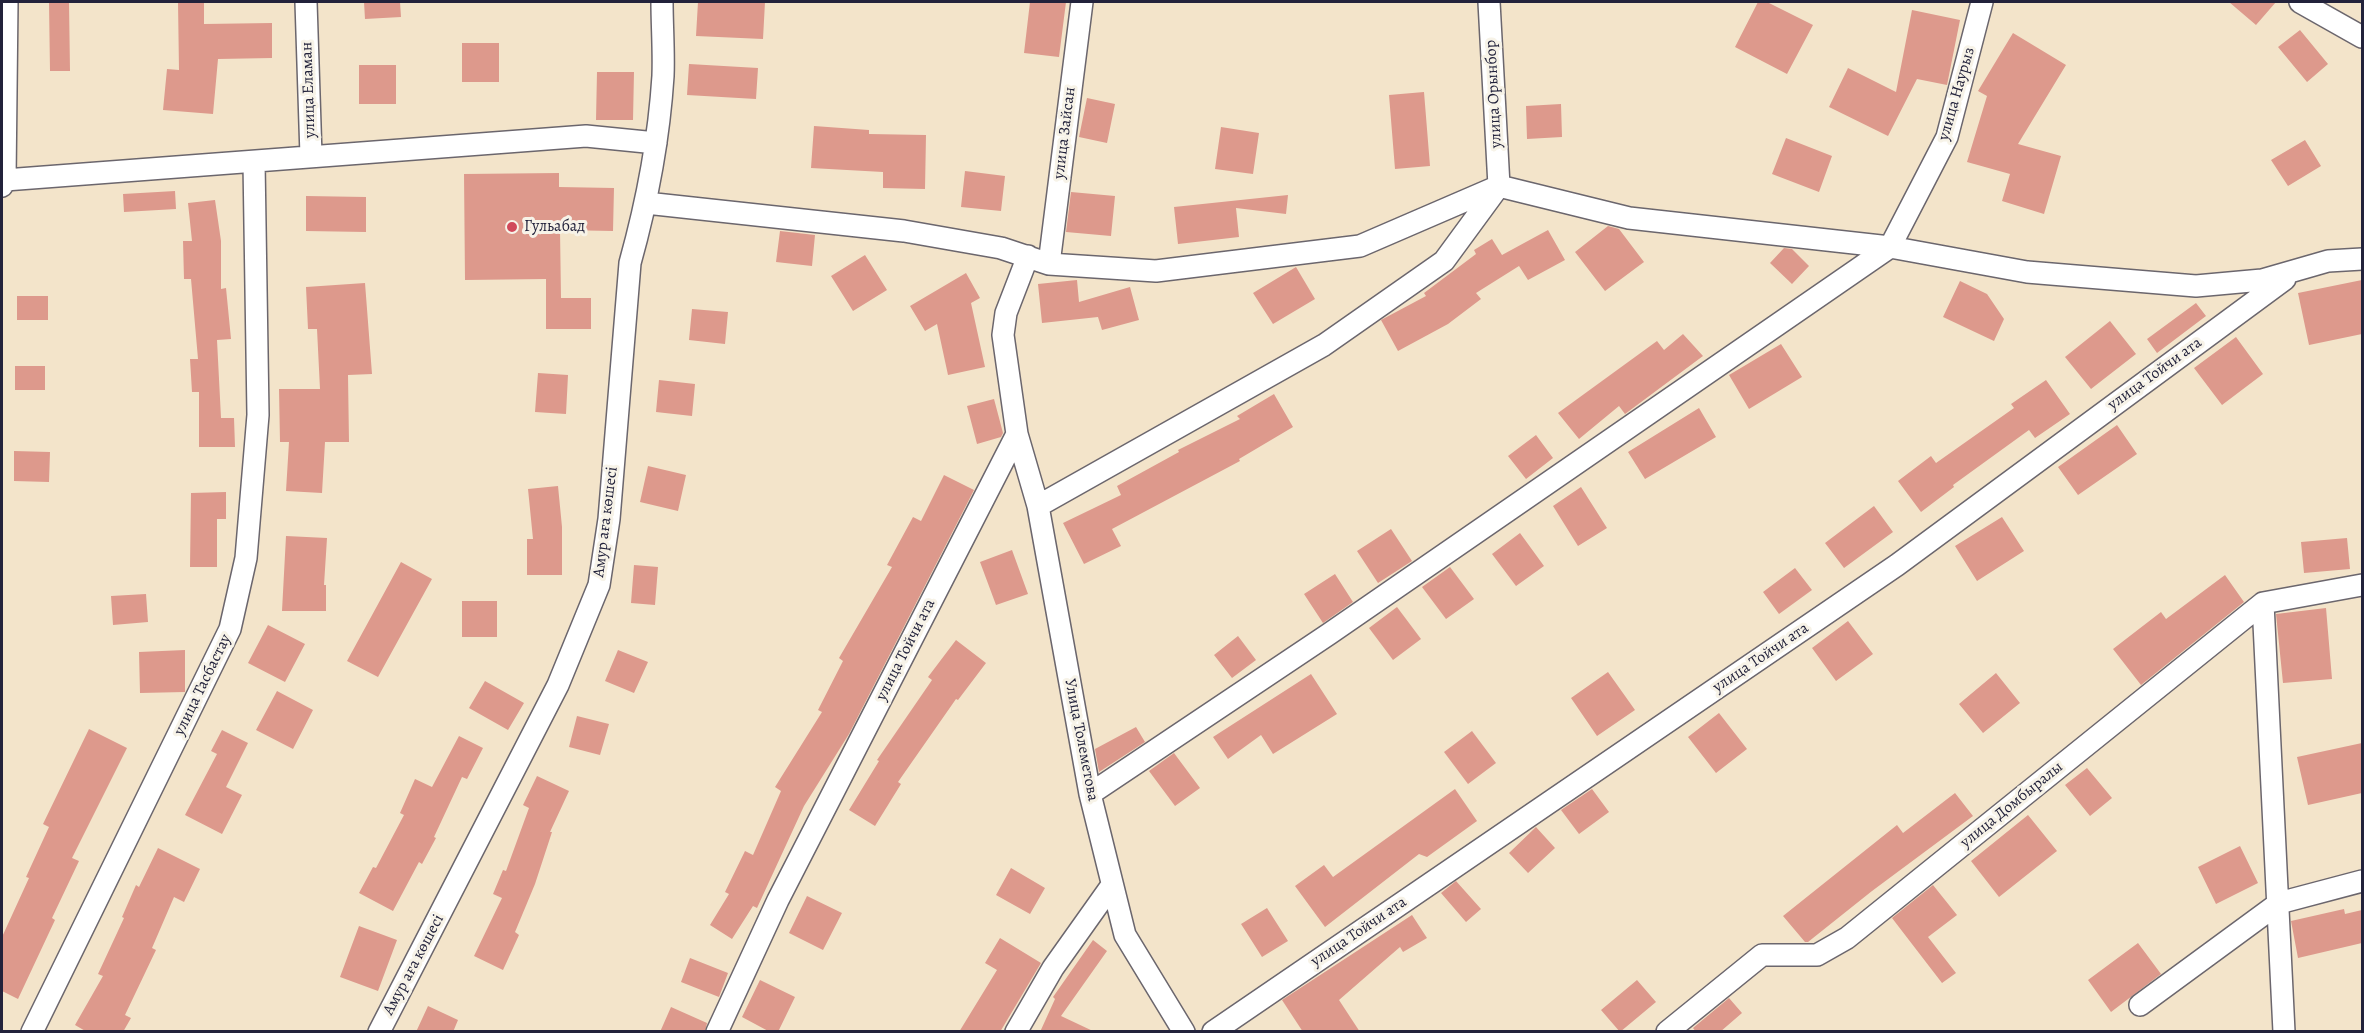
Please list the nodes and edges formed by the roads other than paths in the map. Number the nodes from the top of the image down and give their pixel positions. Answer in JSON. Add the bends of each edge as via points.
{"nodes":[{"id":1,"x":7,"y":2,"type":"edge"},
{"id":2,"x":306,"y":2,"type":"edge"},
{"id":3,"x":662,"y":2,"type":"edge"},
{"id":4,"x":1082,"y":2,"type":"edge"},
{"id":5,"x":1489,"y":2,"type":"edge"},
{"id":6,"x":1982,"y":2,"type":"edge"},
{"id":7,"x":2300,"y":2,"type":"edge"},
{"id":8,"x":2362,"y":36,"type":"edge"},
{"id":9,"x":4,"y":46,"type":"edge"},
{"id":10,"x":656,"y":143,"type":"junction"},
{"id":11,"x":311,"y":156,"type":"junction"},
{"id":12,"x":254,"y":162,"type":"junction"},
{"id":13,"x":3,"y":183,"type":"edge"},
{"id":14,"x":1499,"y":186,"type":"junction"},
{"id":15,"x":646,"y":203,"type":"junction"},
{"id":16,"x":1890,"y":247,"type":"junction"},
{"id":17,"x":1028,"y":256,"type":"junction"},
{"id":18,"x":2362,"y":259,"type":"edge"},
{"id":19,"x":1049,"y":264,"type":"junction"},
{"id":20,"x":2298,"y":270,"type":"junction"},
{"id":21,"x":1017,"y":434,"type":"junction"},
{"id":22,"x":1038,"y":506,"type":"junction"},
{"id":23,"x":2362,"y":585,"type":"edge"},
{"id":24,"x":2264,"y":603,"type":"junction"},
{"id":25,"x":1090,"y":794,"type":"junction"},
{"id":26,"x":2362,"y":881,"type":"edge"},
{"id":27,"x":1112,"y":885,"type":"junction"},
{"id":28,"x":2279,"y":903,"type":"junction"},
{"id":29,"x":2140,"y":1005,"type":"dead end"},
{"id":30,"x":32,"y":1032,"type":"edge"},
{"id":31,"x":379,"y":1032,"type":"edge"},
{"id":32,"x":717,"y":1032,"type":"edge"},
{"id":33,"x":1016,"y":1032,"type":"edge"},
{"id":34,"x":1184,"y":1032,"type":"edge"},
{"id":35,"x":1213,"y":1032,"type":"edge"},
{"id":36,"x":1667,"y":1032,"type":"edge"},
{"id":37,"x":2284,"y":1032,"type":"edge"}],
"edges":[{"from":1,"to":9,"type":"street"},
{"from":2,"to":11,"type":"street","name":"улица Еламан"},
{"from":3,"to":10,"type":"street","name":"Амур аға көшесі","via":[[663,74]]},
{"from":4,"to":19,"type":"street","name":"улица Зайсан"},
{"from":5,"to":14,"type":"street","name":"улица Орынбор"},
{"from":6,"to":16,"type":"street","name":"улица Наурыз","via":[[1947,137]]},
{"from":7,"to":8,"type":"street"},
{"from":9,"to":13,"type":"street"},
{"from":10,"to":11,"type":"street","via":[[586,136]]},
{"from":10,"to":15,"type":"street","name":"Амур аға көшесі"},
{"from":11,"to":12,"type":"street","name":"улица Еламан"},
{"from":12,"to":13,"type":"street","name":"улица Еламан"},
{"from":12,"to":30,"type":"street","name":"улица Тасбастау","via":[[258,415],[246,558],[230,629]]},
{"from":14,"to":16,"type":"street","via":[[1629,218]]},
{"from":14,"to":19,"type":"street","via":[[1360,246],[1156,271]]},
{"from":14,"to":22,"type":"street","via":[[1444,261],[1324,345]]},
{"from":15,"to":17,"type":"street","via":[[904,231]]},
{"from":15,"to":31,"type":"street","name":"Амур аға көшесі","via":[[630,264],[609,519],[599,585],[558,685]]},
{"from":16,"to":20,"type":"street","via":[[2026,272],[2196,286],[2262,280]]},
{"from":16,"to":25,"type":"street"},
{"from":17,"to":19,"type":"street"},
{"from":17,"to":21,"type":"street","via":[[1006,313],[1003,335]]},
{"from":18,"to":20,"type":"street","via":[[2328,261]]},
{"from":20,"to":35,"type":"street","name":"улица Тойчи ата","via":[[1897,565]]},
{"from":21,"to":22,"type":"street","name":"Улица Толеметова"},
{"from":21,"to":32,"type":"street","name":"улица Тойчи ата","via":[[778,900]]},
{"from":22,"to":25,"type":"street","name":"Улица Толеметова"},
{"from":23,"to":24,"type":"street","name":"улица Домбыралы"},
{"from":24,"to":28,"type":"street"},
{"from":24,"to":36,"type":"street","name":"улица Домбыралы","via":[[1847,938],[1817,956],[1762,956]]},
{"from":25,"to":27,"type":"street","name":"Улица Толеметова"},
{"from":26,"to":28,"type":"street"},
{"from":27,"to":33,"type":"street","via":[[1053,968]]},
{"from":27,"to":34,"type":"street","name":"Улица Толеметова","via":[[1125,935]]},
{"from":28,"to":29,"type":"street"},
{"from":28,"to":37,"type":"street"}]}
